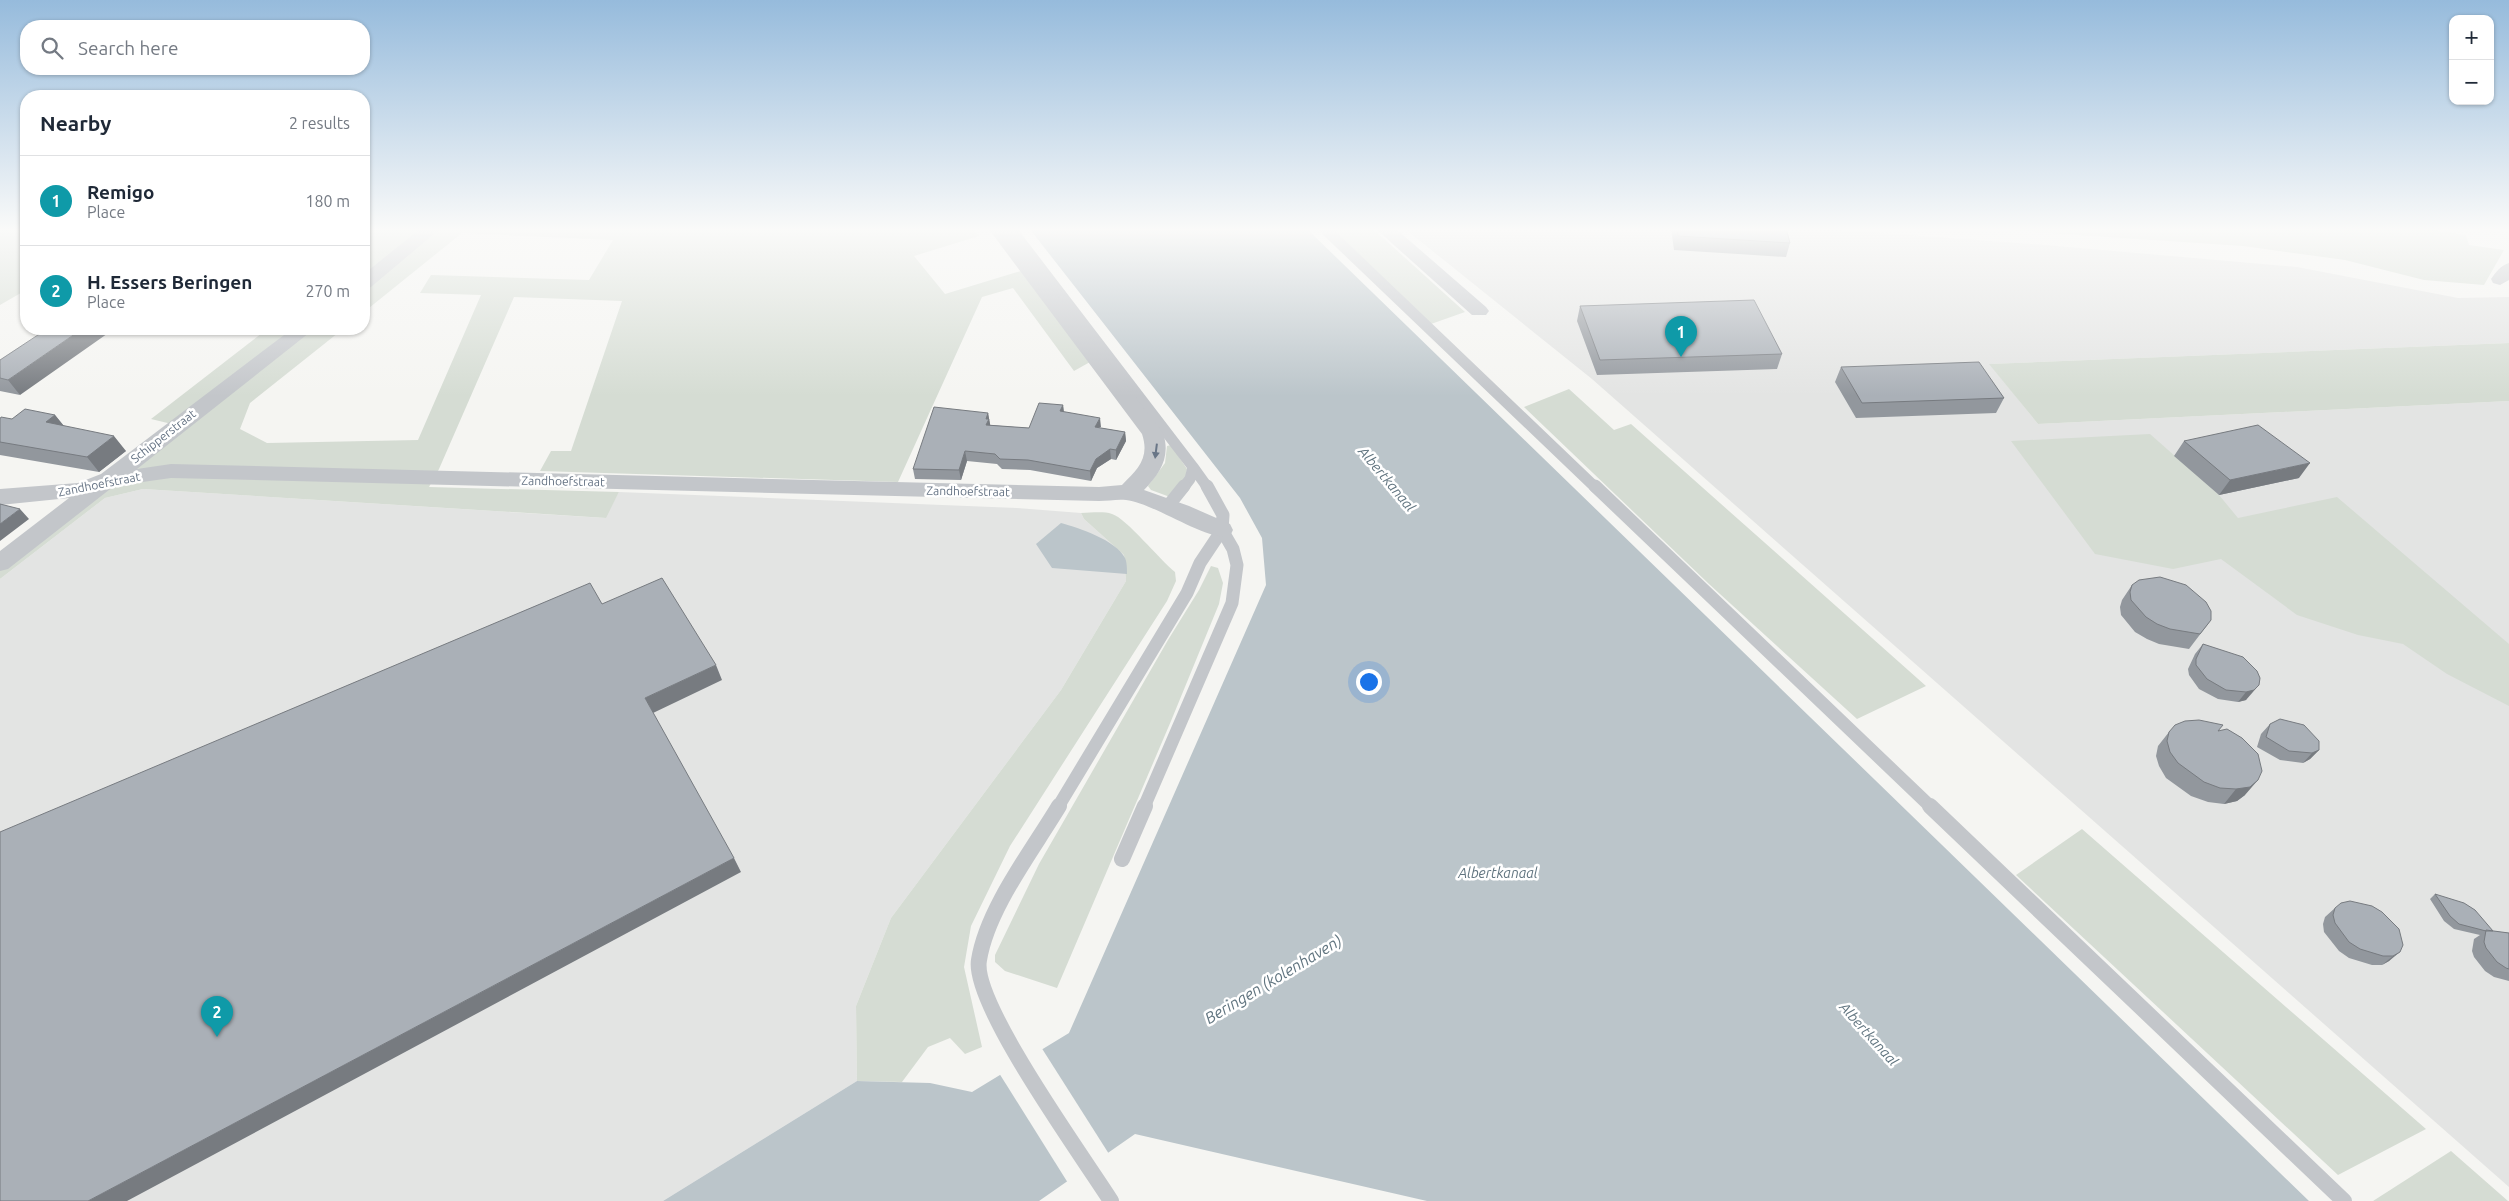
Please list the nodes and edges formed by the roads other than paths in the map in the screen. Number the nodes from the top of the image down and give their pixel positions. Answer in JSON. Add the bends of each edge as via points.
{"nodes":[{"id":1,"x":1039,"y":284,"type":"edge"},
{"id":2,"x":1053,"y":284,"type":"edge"},
{"id":3,"x":1383,"y":284,"type":"edge"},
{"id":4,"x":1448,"y":284,"type":"edge"},
{"id":5,"x":1479,"y":311,"type":"dead end"},
{"id":6,"x":296,"y":335,"type":"edge"},
{"id":7,"x":1193,"y":467,"type":"junction"},
{"id":8,"x":107,"y":480,"type":"junction"},
{"id":9,"x":1128,"y":492,"type":"junction"},
{"id":10,"x":0,"y":497,"type":"edge"},
{"id":11,"x":1168,"y":506,"type":"junction"},
{"id":12,"x":1222,"y":530,"type":"junction"},
{"id":13,"x":0,"y":563,"type":"edge"},
{"id":14,"x":1122,"y":860,"type":"dead end"},
{"id":15,"x":1107,"y":1196,"type":"edge"},
{"id":16,"x":2344,"y":1201,"type":"edge"}],
"edges":[{"from":1,"to":9,"type":"street","one_way":true,"via":[[1157,443],[1154,463]]},
{"from":2,"to":7,"type":"lane"},
{"from":3,"to":16,"type":"lane"},
{"from":4,"to":5,"type":"street"},
{"from":6,"to":8,"type":"street","name":"Schipperstraat"},
{"from":7,"to":11,"type":"lane","via":[[1190,479]]},
{"from":7,"to":12,"type":"lane","via":[[1223,515]]},
{"from":8,"to":9,"type":"street","name":"Zandhoefstraat","via":[[171,471],[1099,494]]},
{"from":8,"to":10,"type":"street","name":"Zandhoefstraat","via":[[81,490]]},
{"from":8,"to":13,"type":"street","name":"Schipperstraat"},
{"from":9,"to":11,"type":"street","name":"Zandhoefstraat"},
{"from":11,"to":12,"type":"street","name":"Zandhoefstraat"},
{"from":12,"to":14,"type":"lane","via":[[1234,546],[1238,563],[1232,603]]},
{"from":12,"to":15,"type":"lane","via":[[991,918],[978,962],[987,1002],[1007,1040]]}]}
